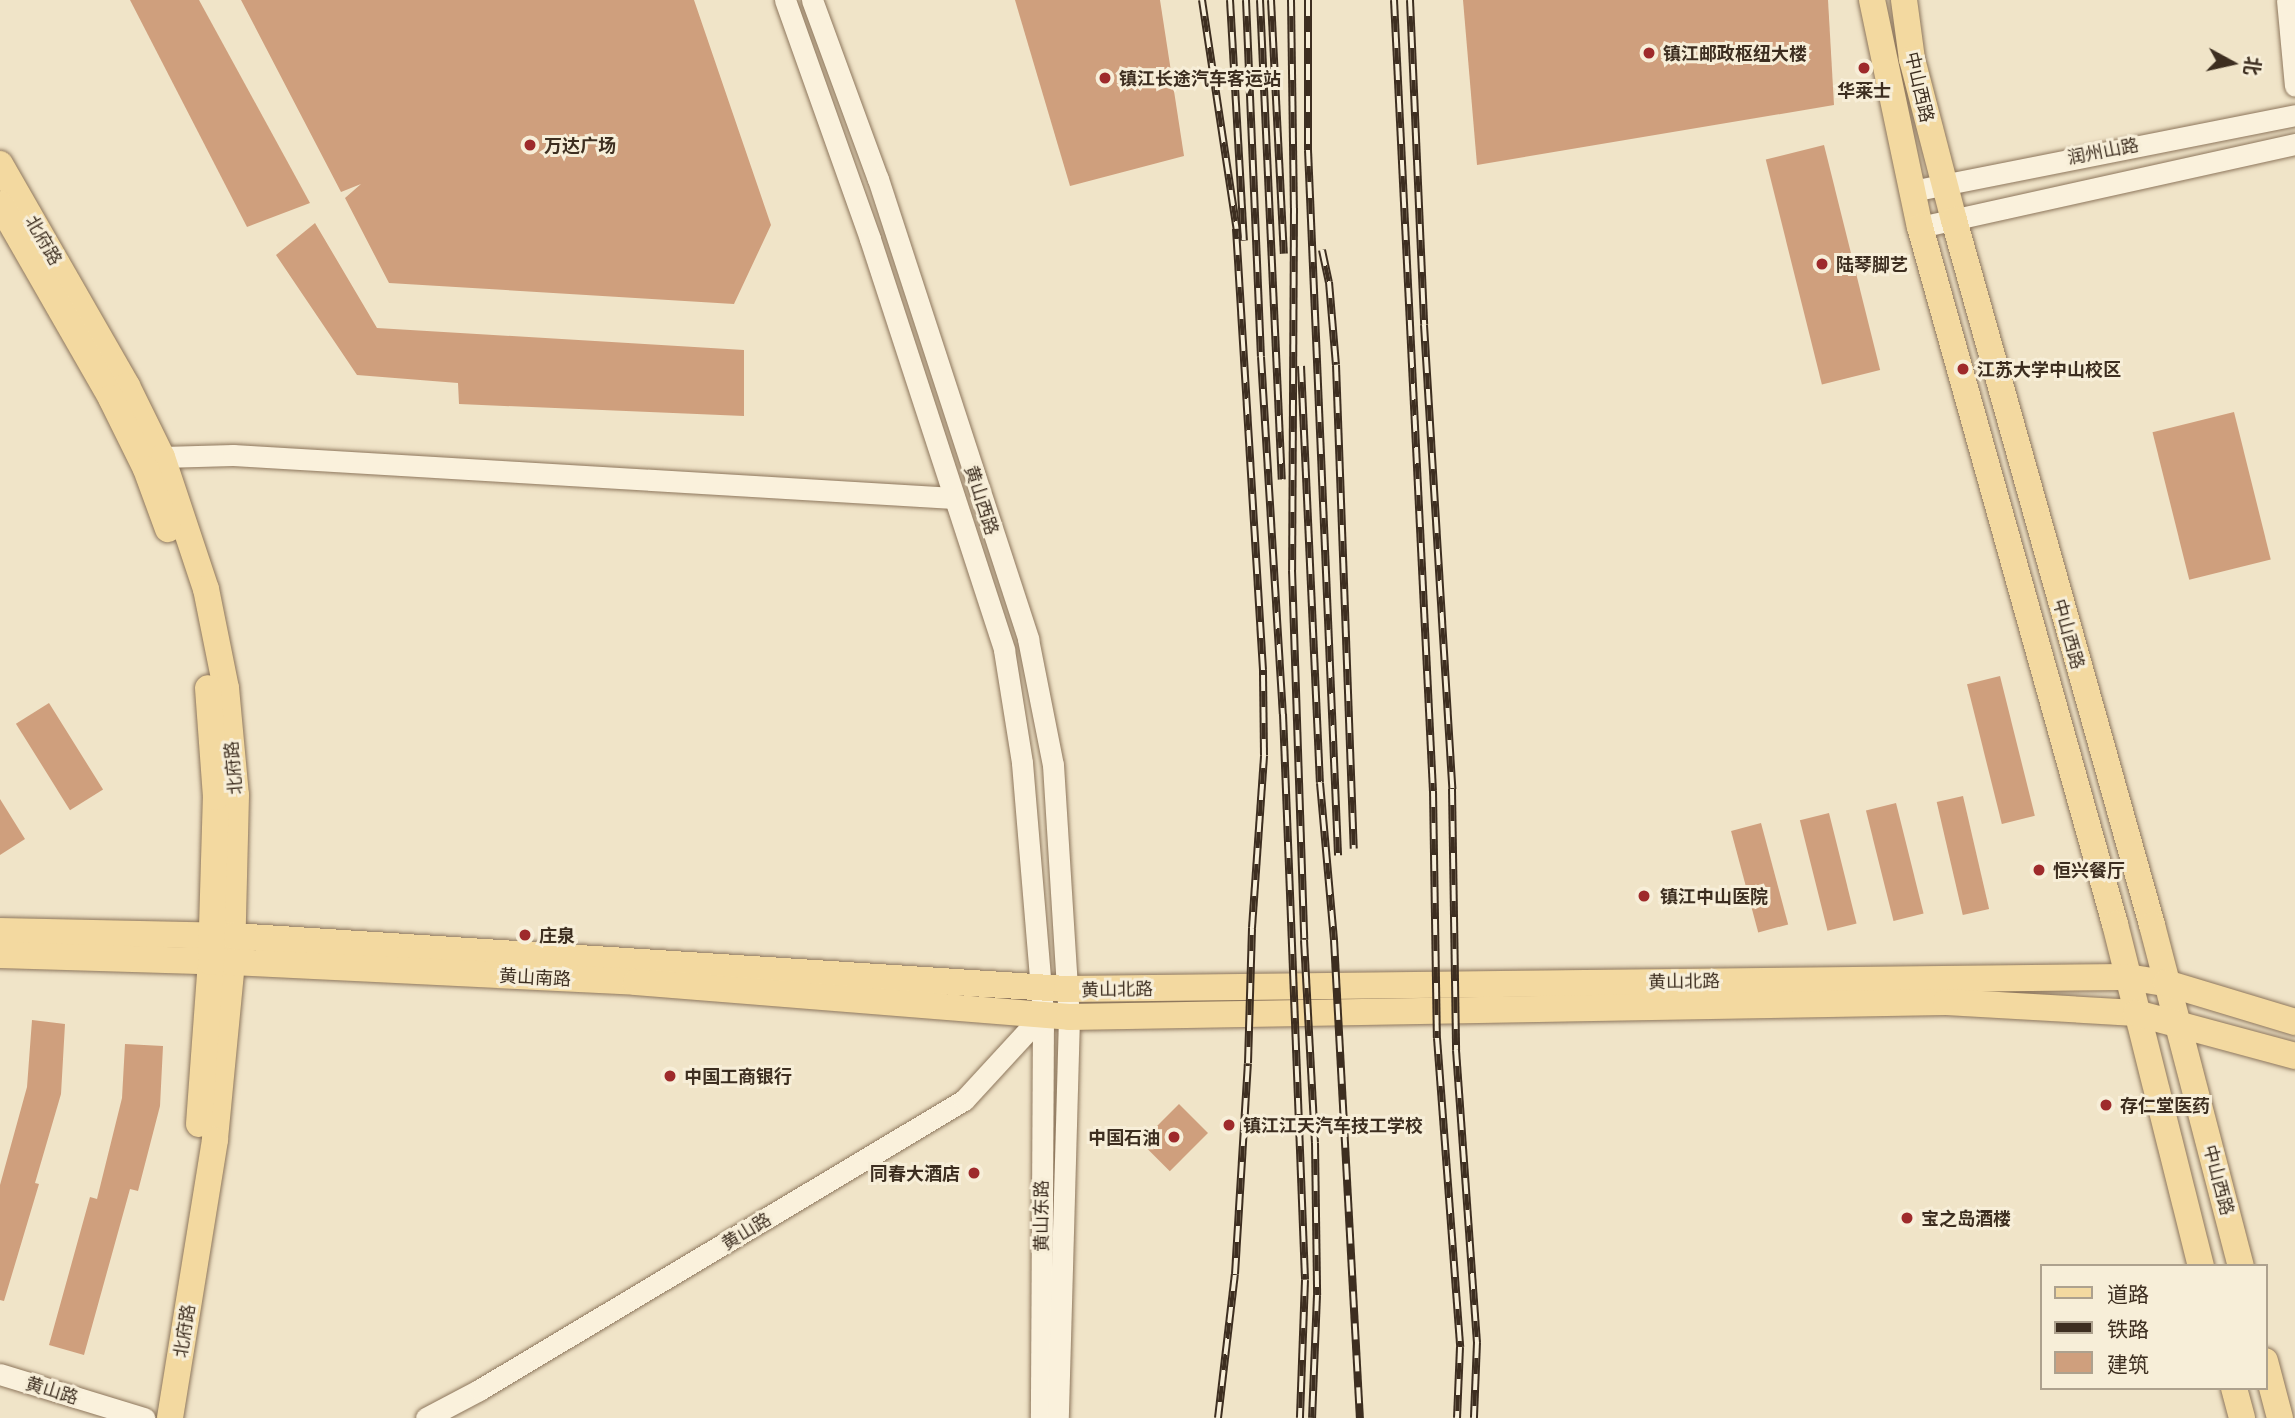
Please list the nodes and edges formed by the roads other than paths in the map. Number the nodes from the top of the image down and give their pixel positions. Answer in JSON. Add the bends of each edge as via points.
{"nodes":[{"id":1,"x":785,"y":0,"type":"edge"},
{"id":2,"x":812,"y":0,"type":"edge"},
{"id":3,"x":1872,"y":0,"type":"edge"},
{"id":4,"x":1904,"y":0,"type":"edge"},
{"id":5,"x":2287,"y":0,"type":"edge"},
{"id":6,"x":2295,"y":86,"type":"edge"},
{"id":7,"x":2295,"y":115,"type":"edge"},
{"id":8,"x":2295,"y":144,"type":"edge"},
{"id":9,"x":0,"y":164,"type":"edge"},
{"id":10,"x":1944,"y":183,"type":"junction"},
{"id":11,"x":1912,"y":191,"type":"junction"},
{"id":12,"x":0,"y":204,"type":"edge"},
{"id":13,"x":1954,"y":220,"type":"junction"},
{"id":14,"x":1920,"y":227,"type":"junction"},
{"id":15,"x":154,"y":463,"type":"junction"},
{"id":16,"x":954,"y":498,"type":"junction"},
{"id":17,"x":0,"y":931,"type":"edge"},
{"id":18,"x":222,"y":949,"type":"junction"},
{"id":19,"x":0,"y":956,"type":"edge"},
{"id":20,"x":2127,"y":977,"type":"junction"},
{"id":21,"x":2166,"y":983,"type":"junction"},
{"id":22,"x":1041,"y":988,"type":"junction"},
{"id":23,"x":1067,"y":989,"type":"junction"},
{"id":24,"x":2136,"y":1013,"type":"junction"},
{"id":25,"x":1056,"y":1016,"type":"junction"},
{"id":26,"x":2175,"y":1021,"type":"junction"},
{"id":27,"x":2295,"y":1022,"type":"edge"},
{"id":28,"x":2295,"y":1056,"type":"edge"},
{"id":29,"x":2200,"y":1264,"type":"edge"},
{"id":30,"x":2240,"y":1264,"type":"edge"},
{"id":31,"x":2267,"y":1369,"type":"edge"},
{"id":32,"x":0,"y":1374,"type":"edge"},
{"id":33,"x":2235,"y":1390,"type":"edge"},
{"id":34,"x":144,"y":1418,"type":"edge"},
{"id":35,"x":155,"y":1418,"type":"edge"},
{"id":36,"x":170,"y":1418,"type":"edge"},
{"id":37,"x":426,"y":1418,"type":"edge"},
{"id":38,"x":1041,"y":1418,"type":"edge"},
{"id":39,"x":1058,"y":1418,"type":"edge"},
{"id":40,"x":2242,"y":1418,"type":"edge"},
{"id":41,"x":2280,"y":1418,"type":"edge"}],
"edges":[{"from":1,"to":16,"type":"street","name":"黄山西路","via":[[870,239]]},
{"from":2,"to":23,"type":"street","name":"黄山西路","via":[[878,179],[1028,639],[1053,765]]},
{"from":3,"to":11,"type":"main road","name":"中山西路"},
{"from":4,"to":10,"type":"main road","name":"中山西路","via":[[1912,59]]},
{"from":5,"to":6,"type":"street"},
{"from":7,"to":10,"type":"street","name":"润州山路"},
{"from":8,"to":13,"type":"street","name":"润州山路"},
{"from":9,"to":15,"type":"main road","name":"北府路","via":[[127,386]]},
{"from":10,"to":11,"type":"street","name":"润州山路"},
{"from":10,"to":13,"type":"main road","name":"中山西路"},
{"from":11,"to":14,"type":"main road","name":"中山西路"},
{"from":12,"to":15,"type":"main road","name":"北府路","via":[[111,398]]},
{"from":13,"to":14,"type":"street","name":"润州山路"},
{"from":13,"to":21,"type":"main road","name":"中山西路"},
{"from":14,"to":20,"type":"main road","name":"中山西路"},
{"from":15,"to":16,"type":"street","via":[[247,456]]},
{"from":15,"to":18,"type":"main road","name":"北府路","via":[[189,588],[208,687]]},
{"from":16,"to":22,"type":"street","name":"黄山西路","via":[[1004,650],[1022,763]]},
{"from":17,"to":18,"type":"main road","name":"黄山南路"},
{"from":18,"to":19,"type":"main road","name":"黄山南路"},
{"from":18,"to":22,"type":"main road","name":"黄山南路"},
{"from":18,"to":25,"type":"main road","name":"黄山南路"},
{"from":18,"to":35,"type":"main road","name":"北府路"},
{"from":18,"to":36,"type":"main road","name":"北府路","via":[[215,1140]]},
{"from":20,"to":21,"type":"main road","name":"黄山北路"},
{"from":20,"to":23,"type":"main road","name":"黄山北路"},
{"from":20,"to":24,"type":"main road","name":"中山西路"},
{"from":21,"to":26,"type":"main road","name":"中山西路"},
{"from":21,"to":27,"type":"main road","name":"黄山北路"},
{"from":22,"to":23,"type":"main road","name":"黄山南路"},
{"from":22,"to":25,"type":"street","name":"黄山西路"},
{"from":23,"to":25,"type":"street","name":"黄山西路"},
{"from":24,"to":25,"type":"main road","name":"黄山北路","via":[[1945,1002]]},
{"from":24,"to":26,"type":"main road","name":"黄山北路"},
{"from":24,"to":29,"type":"main road","name":"中山西路"},
{"from":25,"to":37,"type":"street","name":"黄山路","via":[[964,1100]]},
{"from":25,"to":38,"type":"street","name":"黄山东路"},
{"from":25,"to":39,"type":"street","name":"黄山东路"},
{"from":26,"to":28,"type":"main road","name":"黄山北路"},
{"from":26,"to":30,"type":"main road","name":"中山西路"},
{"from":31,"to":41,"type":"main road"},
{"from":32,"to":34,"type":"street","name":"黄山路"},
{"from":33,"to":40,"type":"main road"}]}
